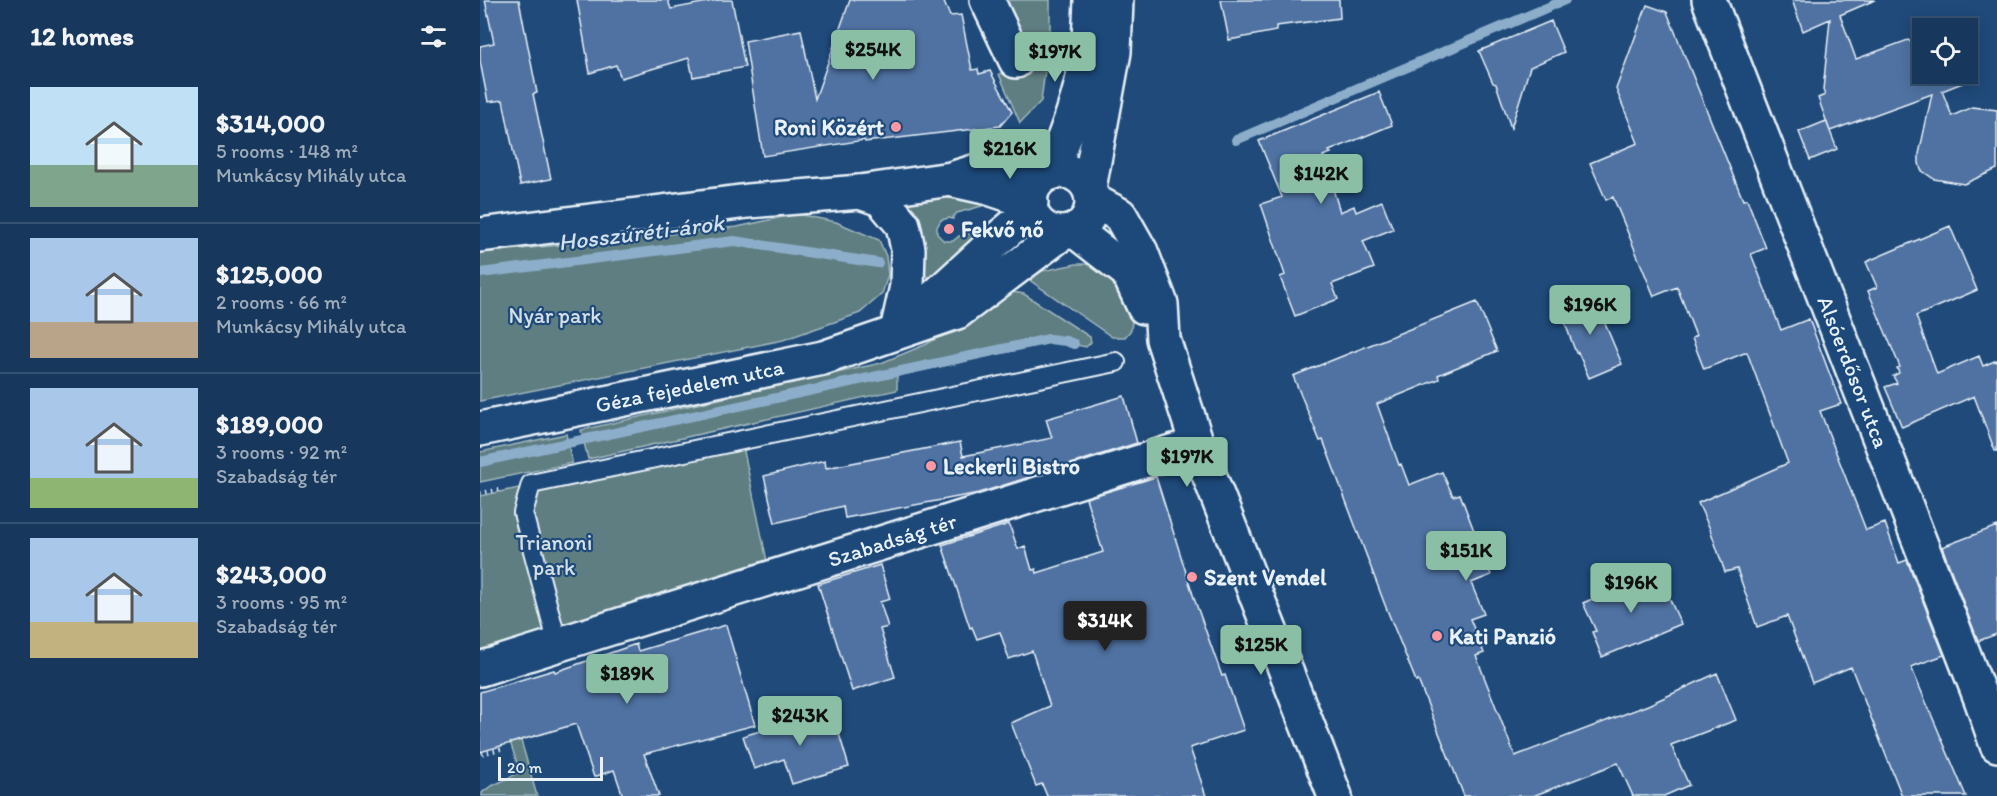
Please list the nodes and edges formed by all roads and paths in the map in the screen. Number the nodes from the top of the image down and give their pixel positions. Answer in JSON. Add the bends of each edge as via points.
{"nodes":[{"id":1,"x":987,"y":0,"type":"edge"},
{"id":2,"x":1091,"y":0,"type":"edge"},
{"id":3,"x":1116,"y":0,"type":"edge"},
{"id":4,"x":1709,"y":0,"type":"edge"},
{"id":5,"x":1016,"y":61,"type":"dead end"},
{"id":6,"x":1051,"y":173,"type":"junction"},
{"id":7,"x":951,"y":179,"type":"junction"},
{"id":8,"x":860,"y":192,"type":"junction"},
{"id":9,"x":1090,"y":194,"type":"junction"},
{"id":10,"x":1031,"y":207,"type":"junction"},
{"id":11,"x":1068,"y":232,"type":"junction"},
{"id":12,"x":480,"y":235,"type":"edge"},
{"id":13,"x":897,"y":331,"type":"junction"},
{"id":14,"x":1163,"y":339,"type":"junction"},
{"id":15,"x":1116,"y":362,"type":"dead end"},
{"id":16,"x":480,"y":429,"type":"edge"},
{"id":17,"x":1197,"y":444,"type":"junction"},
{"id":18,"x":558,"y":645,"type":"junction"},
{"id":19,"x":480,"y":669,"type":"edge"},
{"id":20,"x":1997,"y":745,"type":"edge"},
{"id":21,"x":505,"y":748,"type":"dead end"},
{"id":22,"x":482,"y":754,"type":"dead end"},
{"id":23,"x":1335,"y":796,"type":"edge"}],
"edges":[{"from":1,"to":5,"type":"street"},
{"from":2,"to":6,"type":"street","via":[[1081,88]]},
{"from":3,"to":9,"type":"street","via":[[1114,52]]},
{"from":4,"to":20,"type":"street","name":"Alsóerdősor utca"},
{"from":6,"to":7,"type":"street","via":[[990,167]]},
{"from":6,"to":9,"type":"street","via":[[1072,173],[1081,178]]},
{"from":6,"to":10,"type":"street","via":[[1035,186]]},
{"from":7,"to":8,"type":"street"},
{"from":7,"to":10,"type":"street","via":[[989,188]]},
{"from":8,"to":12,"type":"street","via":[[748,201]]},
{"from":8,"to":13,"type":"street","via":[[881,199],[903,225],[908,249],[907,286]]},
{"from":9,"to":11,"type":"street","via":[[1090,212],[1084,223]]},
{"from":9,"to":14,"type":"street","via":[[1120,215],[1129,228],[1161,304]]},
{"from":10,"to":11,"type":"street","via":[[1038,223],[1049,231]]},
{"from":10,"to":13,"type":"street","name":"Géza fejedelem utca"},
{"from":11,"to":13,"type":"street","name":"Géza fejedelem utca","via":[[957,312]]},
{"from":11,"to":14,"type":"street","via":[[1128,272]]},
{"from":13,"to":16,"type":"street","name":"Géza fejedelem utca","via":[[823,358]]},
{"from":14,"to":17,"type":"street"},
{"from":15,"to":18,"type":"lane","via":[[531,484],[523,513]]},
{"from":17,"to":18,"type":"street","name":"Szabadság tér"},
{"from":17,"to":23,"type":"street"},
{"from":18,"to":19,"type":"street","name":"Szabadság tér"},
{"from":21,"to":22,"type":"path"}]}
